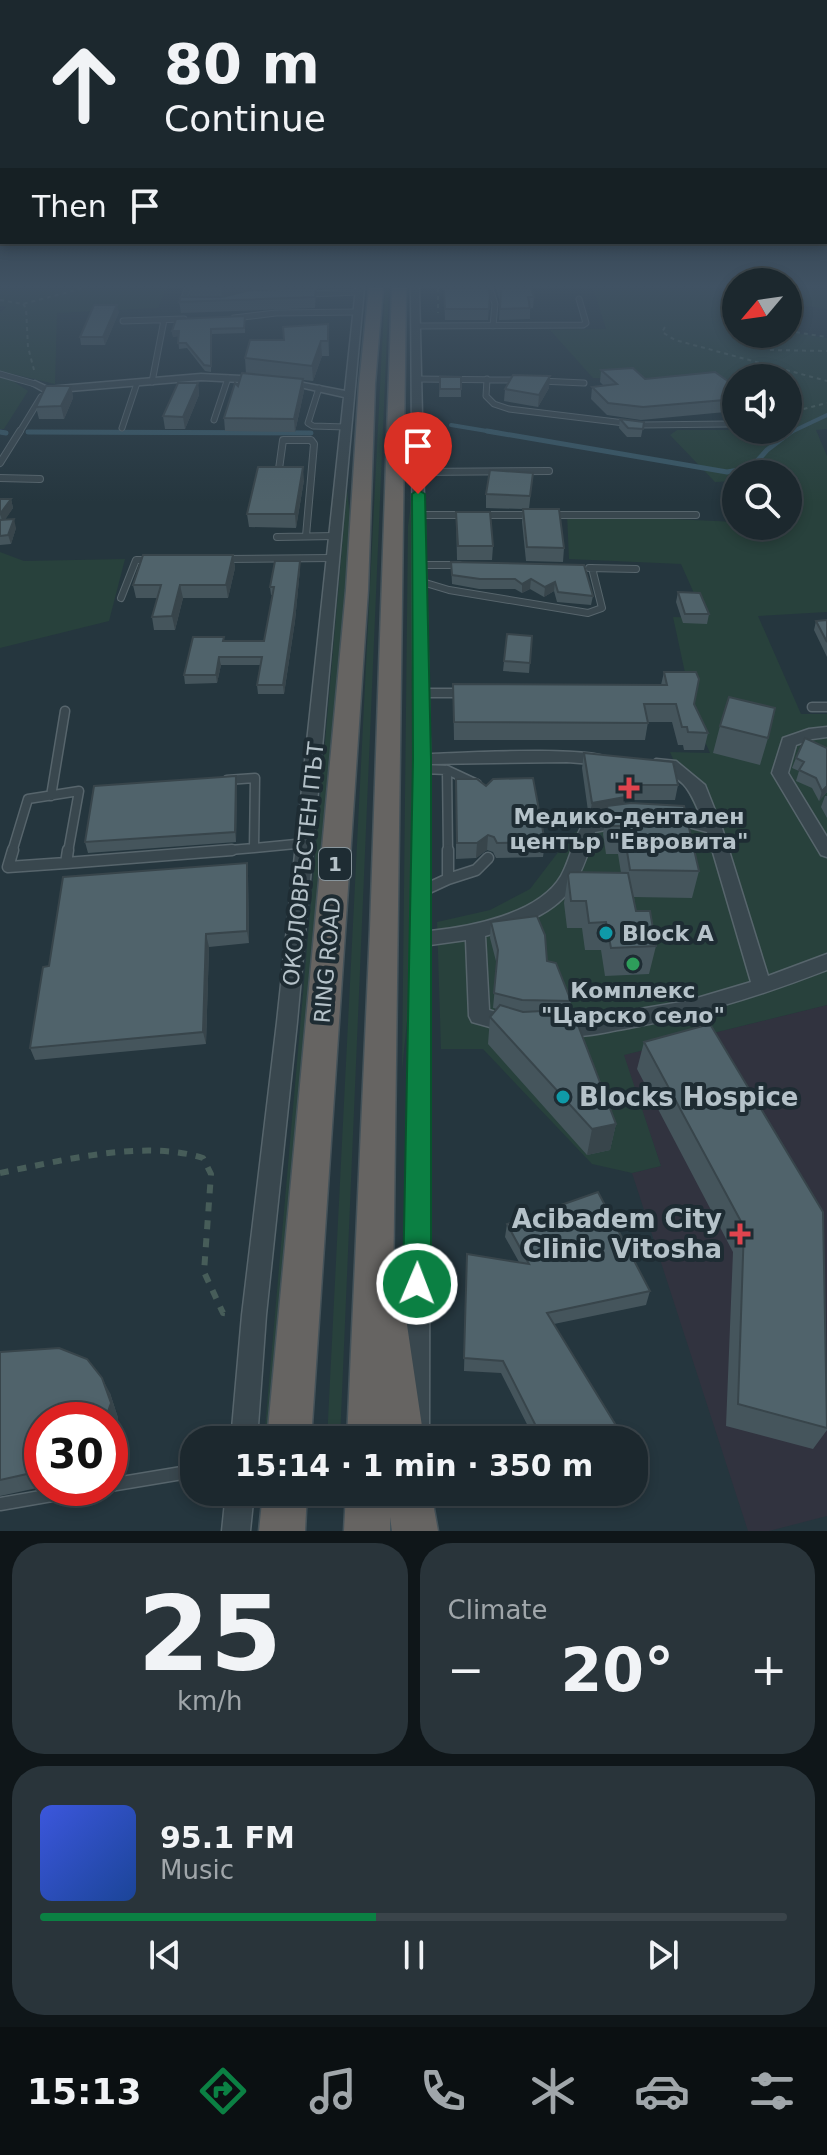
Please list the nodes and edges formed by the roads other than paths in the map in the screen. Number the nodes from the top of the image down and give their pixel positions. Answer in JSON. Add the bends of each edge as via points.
{"nodes":[{"id":1,"x":156,"y":359,"type":"edge"},
{"id":2,"x":352,"y":359,"type":"edge"},
{"id":3,"x":364,"y":359,"type":"edge"},
{"id":4,"x":397,"y":359,"type":"edge"},
{"id":5,"x":416,"y":359,"type":"edge"},
{"id":6,"x":0,"y":374,"type":"edge"},
{"id":7,"x":228,"y":378,"type":"junction"},
{"id":8,"x":416,"y":379,"type":"junction"},
{"id":9,"x":487,"y":379,"type":"junction"},
{"id":10,"x":523,"y":380,"type":"edge"},
{"id":11,"x":538,"y":381,"type":"edge"},
{"id":12,"x":152,"y":382,"type":"junction"},
{"id":13,"x":137,"y":383,"type":"junction"},
{"id":14,"x":584,"y":383,"type":"dead end"},
{"id":15,"x":35,"y":384,"type":"joint"},
{"id":16,"x":319,"y":388,"type":"junction"},
{"id":17,"x":46,"y":390,"type":"junction"},
{"id":18,"x":348,"y":395,"type":"junction"},
{"id":19,"x":214,"y":420,"type":"dead end"},
{"id":20,"x":722,"y":424,"type":"edge"},
{"id":21,"x":346,"y":427,"type":"junction"},
{"id":22,"x":122,"y":428,"type":"dead end"},
{"id":23,"x":0,"y":463,"type":"edge"},
{"id":24,"x":279,"y":469,"type":"edge"},
{"id":25,"x":549,"y":471,"type":"dead end"},
{"id":26,"x":418,"y":472,"type":"junction"},
{"id":27,"x":0,"y":478,"type":"edge"},
{"id":28,"x":40,"y":479,"type":"dead end"},
{"id":29,"x":419,"y":515,"type":"junction"},
{"id":30,"x":696,"y":515,"type":"dead end"},
{"id":31,"x":306,"y":536,"type":"junction"},
{"id":32,"x":335,"y":536,"type":"junction"},
{"id":33,"x":277,"y":537,"type":"dead end"},
{"id":34,"x":332,"y":558,"type":"junction"},
{"id":35,"x":211,"y":559,"type":"edge"},
{"id":36,"x":166,"y":560,"type":"edge"},
{"id":37,"x":419,"y":565,"type":"junction"},
{"id":38,"x":463,"y":565,"type":"edge"},
{"id":39,"x":578,"y":567,"type":"edge"},
{"id":40,"x":592,"y":568,"type":"junction"},
{"id":41,"x":636,"y":569,"type":"dead end"},
{"id":42,"x":419,"y":581,"type":"junction"},
{"id":43,"x":121,"y":598,"type":"dead end"},
{"id":44,"x":421,"y":693,"type":"junction"},
{"id":45,"x":467,"y":694,"type":"edge"},
{"id":46,"x":812,"y":707,"type":"dead end"},
{"id":47,"x":827,"y":707,"type":"edge"},
{"id":48,"x":65,"y":711,"type":"dead end"},
{"id":49,"x":827,"y":732,"type":"edge"},
{"id":50,"x":422,"y":764,"type":"junction"},
{"id":51,"x":447,"y":770,"type":"junction"},
{"id":52,"x":211,"y":781,"type":"edge"},
{"id":53,"x":93,"y":790,"type":"edge"},
{"id":54,"x":79,"y":791,"type":"junction"},
{"id":55,"x":485,"y":794,"type":"edge"},
{"id":56,"x":51,"y":796,"type":"junction"},
{"id":57,"x":714,"y":828,"type":"junction"},
{"id":58,"x":306,"y":843,"type":"junction"},
{"id":59,"x":254,"y":848,"type":"junction"},
{"id":60,"x":827,"y":851,"type":"edge"},
{"id":61,"x":488,"y":858,"type":"dead end"},
{"id":62,"x":66,"y":863,"type":"junction"},
{"id":63,"x":448,"y":879,"type":"junction"},
{"id":64,"x":421,"y":892,"type":"junction"},
{"id":65,"x":475,"y":931,"type":"junction"},
{"id":66,"x":421,"y":939,"type":"junction"},
{"id":67,"x":827,"y":962,"type":"edge"},
{"id":68,"x":762,"y":987,"type":"junction"},
{"id":69,"x":374,"y":1228,"type":"junction"},
{"id":70,"x":245,"y":1426,"type":"edge"},
{"id":71,"x":290,"y":1426,"type":"edge"},
{"id":72,"x":369,"y":1426,"type":"edge"},
{"id":73,"x":400,"y":1426,"type":"edge"},
{"id":74,"x":416,"y":1426,"type":"edge"},
{"id":75,"x":180,"y":1473,"type":"edge"},
{"id":76,"x":128,"y":1482,"type":"edge"},
{"id":77,"x":24,"y":1500,"type":"edge"},
{"id":78,"x":0,"y":1504,"type":"edge"},
{"id":79,"x":239,"y":1506,"type":"edge"},
{"id":80,"x":284,"y":1506,"type":"edge"},
{"id":81,"x":368,"y":1506,"type":"edge"},
{"id":82,"x":413,"y":1506,"type":"edge"},
{"id":83,"x":236,"y":1531,"type":"edge"},
{"id":84,"x":282,"y":1531,"type":"edge"},
{"id":85,"x":367,"y":1531,"type":"edge"},
{"id":86,"x":415,"y":1531,"type":"edge"}],
"edges":[{"from":1,"to":12,"type":"lane"},
{"from":2,"to":18,"type":"street","name":"ОКОЛОВРЪСТЕН ПЪТ"},
{"from":3,"to":71,"type":"highway","name":"RING ROAD","number":"1","via":[[357,590]]},
{"from":4,"to":69,"type":"highway"},
{"from":5,"to":8,"type":"street"},
{"from":6,"to":15,"type":"lane"},
{"from":7,"to":12,"type":"street"},
{"from":7,"to":16,"type":"street"},
{"from":7,"to":19,"type":"lane"},
{"from":8,"to":9,"type":"lane"},
{"from":8,"to":26,"type":"street"},
{"from":9,"to":10,"type":"lane"},
{"from":9,"to":20,"type":"lane","via":[[486,396],[509,409],[641,425]]},
{"from":11,"to":14,"type":"lane"},
{"from":12,"to":13,"type":"street"},
{"from":13,"to":17,"type":"street"},
{"from":13,"to":22,"type":"lane"},
{"from":15,"to":17,"type":"street"},
{"from":16,"to":18,"type":"street"},
{"from":16,"to":21,"type":"lane","via":[[308,423]]},
{"from":17,"to":23,"type":"lane"},
{"from":18,"to":21,"type":"street","name":"ОКОЛОВРЪСТЕН ПЪТ"},
{"from":21,"to":32,"type":"street","name":"ОКОЛОВРЪСТЕН ПЪТ"},
{"from":24,"to":31,"type":"lane","via":[[283,440],[311,440]]},
{"from":25,"to":26,"type":"lane"},
{"from":26,"to":29,"type":"street"},
{"from":27,"to":28,"type":"lane"},
{"from":29,"to":30,"type":"lane"},
{"from":29,"to":37,"type":"street"},
{"from":31,"to":32,"type":"lane"},
{"from":31,"to":33,"type":"lane"},
{"from":32,"to":34,"type":"street","name":"ОКОЛОВРЪСТЕН ПЪТ"},
{"from":34,"to":35,"type":"lane"},
{"from":34,"to":58,"type":"street","name":"ОКОЛОВРЪСТЕН ПЪТ"},
{"from":36,"to":43,"type":"lane","via":[[136,560]]},
{"from":37,"to":38,"type":"lane"},
{"from":37,"to":42,"type":"street"},
{"from":39,"to":40,"type":"lane"},
{"from":40,"to":41,"type":"lane"},
{"from":40,"to":42,"type":"lane","via":[[602,608],[588,613]]},
{"from":42,"to":44,"type":"street"},
{"from":44,"to":45,"type":"lane"},
{"from":44,"to":50,"type":"street"},
{"from":46,"to":47,"type":"lane"},
{"from":48,"to":56,"type":"lane"},
{"from":49,"to":60,"type":"street","via":[[789,742],[780,773]]},
{"from":50,"to":51,"type":"lane"},
{"from":50,"to":57,"type":"street","via":[[567,757],[670,765],[697,785]]},
{"from":50,"to":64,"type":"street"},
{"from":51,"to":55,"type":"lane","via":[[475,781]]},
{"from":51,"to":63,"type":"lane"},
{"from":52,"to":59,"type":"lane","via":[[255,778]]},
{"from":53,"to":54,"type":"lane"},
{"from":54,"to":56,"type":"lane"},
{"from":54,"to":62,"type":"lane"},
{"from":56,"to":62,"type":"lane","via":[[28,799],[8,867]]},
{"from":57,"to":65,"type":"street","via":[[660,816],[590,827],[566,885],[544,904]]},
{"from":57,"to":68,"type":"street"},
{"from":58,"to":59,"type":"lane"},
{"from":58,"to":70,"type":"street","name":"ОКОЛОВРЪСТЕН ПЪТ"},
{"from":59,"to":62,"type":"lane"},
{"from":61,"to":63,"type":"lane","via":[[485,865]]},
{"from":63,"to":64,"type":"lane"},
{"from":64,"to":66,"type":"street"},
{"from":65,"to":66,"type":"street"},
{"from":65,"to":68,"type":"street","via":[[479,1016],[520,1027],[575,1029],[687,1009]]},
{"from":66,"to":74,"type":"street"},
{"from":67,"to":68,"type":"street"},
{"from":69,"to":72,"type":"highway"},
{"from":69,"to":73,"type":"highway"},
{"from":75,"to":76,"type":"lane"},
{"from":77,"to":78,"type":"lane"},
{"from":79,"to":83,"type":"street"},
{"from":80,"to":84,"type":"highway"},
{"from":81,"to":85,"type":"highway"},
{"from":82,"to":86,"type":"highway"}]}
